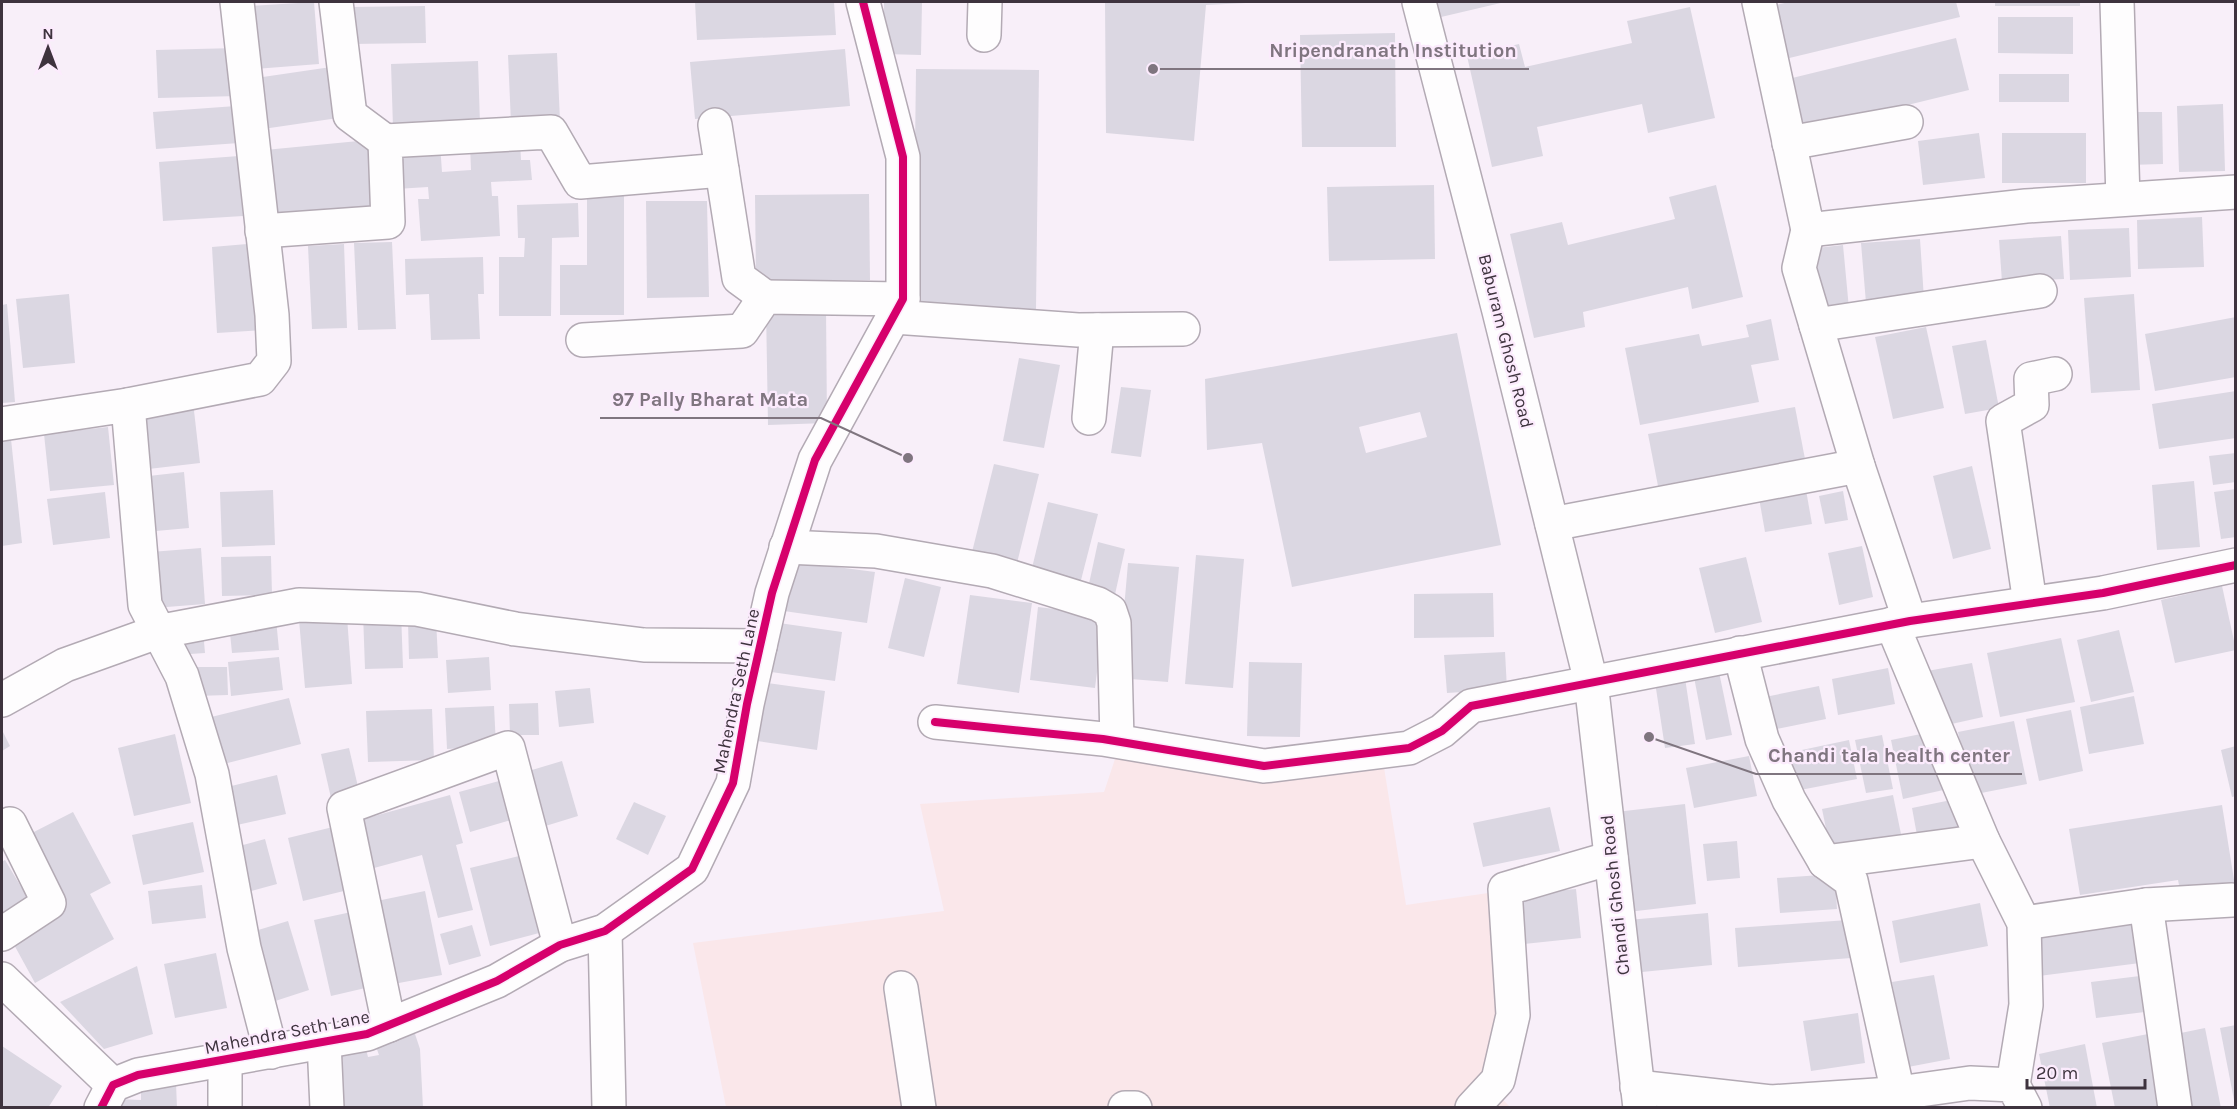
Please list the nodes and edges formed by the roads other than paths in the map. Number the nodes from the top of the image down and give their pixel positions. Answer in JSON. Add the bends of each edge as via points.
{"nodes":[{"id":1,"x":237,"y":2,"type":"edge"},
{"id":2,"x":336,"y":2,"type":"edge"},
{"id":3,"x":863,"y":2,"type":"edge"},
{"id":4,"x":984,"y":2,"type":"edge"},
{"id":5,"x":1419,"y":2,"type":"edge"},
{"id":6,"x":1759,"y":2,"type":"edge"},
{"id":7,"x":2117,"y":2,"type":"edge"},
{"id":8,"x":984,"y":34,"type":"dead end"},
{"id":9,"x":1906,"y":122,"type":"dead end"},
{"id":10,"x":715,"y":126,"type":"dead end"},
{"id":11,"x":385,"y":141,"type":"junction"},
{"id":12,"x":1789,"y":143,"type":"junction"},
{"id":13,"x":722,"y":170,"type":"junction"},
{"id":14,"x":2235,"y":192,"type":"edge"},
{"id":15,"x":2123,"y":199,"type":"junction"},
{"id":16,"x":1808,"y":230,"type":"junction"},
{"id":17,"x":262,"y":231,"type":"junction"},
{"id":18,"x":2040,"y":291,"type":"dead end"},
{"id":19,"x":765,"y":297,"type":"junction"},
{"id":20,"x":899,"y":308,"type":"junction"},
{"id":21,"x":1816,"y":325,"type":"junction"},
{"id":22,"x":1183,"y":328,"type":"dead end"},
{"id":23,"x":1097,"y":330,"type":"junction"},
{"id":24,"x":583,"y":340,"type":"dead end"},
{"id":25,"x":2055,"y":374,"type":"dead end"},
{"id":26,"x":128,"y":405,"type":"junction"},
{"id":27,"x":1089,"y":418,"type":"dead end"},
{"id":28,"x":2,"y":424,"type":"edge"},
{"id":29,"x":1858,"y":466,"type":"junction"},
{"id":30,"x":1552,"y":524,"type":"junction"},
{"id":31,"x":786,"y":547,"type":"junction"},
{"id":32,"x":2235,"y":565,"type":"edge"},
{"id":33,"x":2030,"y":603,"type":"junction"},
{"id":34,"x":1901,"y":622,"type":"junction"},
{"id":35,"x":157,"y":632,"type":"junction"},
{"id":36,"x":760,"y":646,"type":"junction"},
{"id":37,"x":1740,"y":653,"type":"junction"},
{"id":38,"x":1591,"y":682,"type":"junction"},
{"id":39,"x":2,"y":700,"type":"edge"},
{"id":40,"x":935,"y":722,"type":"dead end"},
{"id":41,"x":1117,"y":741,"type":"junction"},
{"id":42,"x":10,"y":824,"type":"dead end"},
{"id":43,"x":1983,"y":841,"type":"junction"},
{"id":44,"x":1611,"y":858,"type":"junction"},
{"id":45,"x":1825,"y":862,"type":"junction"},
{"id":46,"x":2232,"y":900,"type":"dead end"},
{"id":47,"x":2146,"y":905,"type":"junction"},
{"id":48,"x":2025,"y":923,"type":"junction"},
{"id":49,"x":604,"y":931,"type":"junction"},
{"id":50,"x":2,"y":934,"type":"edge"},
{"id":51,"x":560,"y":945,"type":"junction"},
{"id":52,"x":2,"y":979,"type":"edge"},
{"id":53,"x":901,"y":988,"type":"dead end"},
{"id":54,"x":389,"y":1025,"type":"junction"},
{"id":55,"x":324,"y":1042,"type":"junction"},
{"id":56,"x":271,"y":1052,"type":"junction"},
{"id":57,"x":225,"y":1060,"type":"junction"},
{"id":58,"x":1898,"y":1093,"type":"junction"},
{"id":59,"x":107,"y":1096,"type":"edge"},
{"id":60,"x":2019,"y":1096,"type":"edge"},
{"id":61,"x":1638,"y":1097,"type":"edge"},
{"id":62,"x":225,"y":1107,"type":"edge"},
{"id":63,"x":327,"y":1107,"type":"edge"},
{"id":64,"x":609,"y":1107,"type":"edge"},
{"id":65,"x":919,"y":1107,"type":"edge"},
{"id":66,"x":1125,"y":1107,"type":"edge"},
{"id":67,"x":1134,"y":1107,"type":"edge"},
{"id":68,"x":1472,"y":1107,"type":"edge"},
{"id":69,"x":2175,"y":1107,"type":"edge"}],
"edges":[{"from":1,"to":17,"type":"street"},
{"from":2,"to":11,"type":"street","via":[[350,115]]},
{"from":3,"to":20,"type":"street","name":"Mahendra Seth Lane","via":[[903,157]]},
{"from":4,"to":8,"type":"street"},
{"from":5,"to":30,"type":"street","name":"Baburam Ghosh Road"},
{"from":6,"to":12,"type":"street"},
{"from":7,"to":15,"type":"street"},
{"from":9,"to":12,"type":"street"},
{"from":10,"to":13,"type":"street"},
{"from":11,"to":13,"type":"street","via":[[551,132],[580,182]]},
{"from":11,"to":17,"type":"street","via":[[388,222]]},
{"from":12,"to":16,"type":"street"},
{"from":13,"to":19,"type":"street","via":[[739,278]]},
{"from":14,"to":15,"type":"street"},
{"from":15,"to":16,"type":"street"},
{"from":16,"to":21,"type":"street","via":[[1799,268]]},
{"from":17,"to":26,"type":"street","via":[[274,362],[260,379]]},
{"from":18,"to":21,"type":"street"},
{"from":19,"to":20,"type":"street"},
{"from":19,"to":24,"type":"street","via":[[742,331]]},
{"from":20,"to":23,"type":"street"},
{"from":20,"to":31,"type":"street","name":"Mahendra Seth Lane","via":[[815,460]]},
{"from":21,"to":29,"type":"street"},
{"from":22,"to":23,"type":"street"},
{"from":23,"to":27,"type":"street"},
{"from":25,"to":33,"type":"street","via":[[2031,379],[2032,405],[2003,422]]},
{"from":26,"to":28,"type":"street"},
{"from":26,"to":35,"type":"street","via":[[145,605]]},
{"from":29,"to":30,"type":"street"},
{"from":29,"to":34,"type":"street"},
{"from":30,"to":38,"type":"street","name":"Baburam Ghosh Road"},
{"from":31,"to":36,"type":"street","name":"Mahendra Seth Lane"},
{"from":31,"to":41,"type":"street","via":[[876,551],[992,571],[1110,611],[1114,622]]},
{"from":32,"to":33,"type":"street","via":[[2103,593]]},
{"from":33,"to":34,"type":"street"},
{"from":34,"to":37,"type":"street"},
{"from":34,"to":43,"type":"street"},
{"from":35,"to":36,"type":"street","via":[[299,605],[417,609],[514,629],[644,645]]},
{"from":35,"to":39,"type":"street","via":[[65,665]]},
{"from":35,"to":56,"type":"street","via":[[182,676],[212,774],[244,948]]},
{"from":36,"to":49,"type":"street","name":"Mahendra Seth Lane","via":[[733,783],[692,869]]},
{"from":37,"to":38,"type":"street"},
{"from":37,"to":45,"type":"street","via":[[1762,739],[1789,801]]},
{"from":38,"to":41,"type":"street","via":[[1471,706],[1442,731],[1409,748],[1275,765]]},
{"from":38,"to":44,"type":"street","name":"Chandi Ghosh Road"},
{"from":40,"to":41,"type":"street"},
{"from":42,"to":50,"type":"street","via":[[49,903]]},
{"from":43,"to":45,"type":"street"},
{"from":43,"to":48,"type":"street"},
{"from":44,"to":61,"type":"street","name":"Chandi Ghosh Road"},
{"from":44,"to":68,"type":"street","via":[[1505,889],[1513,1015],[1498,1080]]},
{"from":45,"to":58,"type":"street","via":[[1851,881]]},
{"from":46,"to":47,"type":"street"},
{"from":47,"to":48,"type":"street"},
{"from":47,"to":69,"type":"street"},
{"from":48,"to":60,"type":"street","via":[[2026,1005]]},
{"from":49,"to":51,"type":"street","name":"Mahendra Seth Lane"},
{"from":49,"to":64,"type":"street"},
{"from":51,"to":54,"type":"street","name":"Mahendra Seth Lane","via":[[497,981]]},
{"from":51,"to":54,"type":"street","via":[[508,748],[344,808]]},
{"from":52,"to":59,"type":"street"},
{"from":53,"to":65,"type":"street"},
{"from":54,"to":55,"type":"street","name":"Mahendra Seth Lane","via":[[368,1034]]},
{"from":55,"to":56,"type":"street","name":"Mahendra Seth Lane"},
{"from":55,"to":63,"type":"street"},
{"from":56,"to":57,"type":"street","name":"Mahendra Seth Lane"},
{"from":57,"to":59,"type":"street","name":"Mahendra Seth Lane","via":[[138,1075]]},
{"from":57,"to":62,"type":"street"},
{"from":58,"to":60,"type":"street","via":[[1970,1083]]},
{"from":58,"to":61,"type":"street","via":[[1771,1102]]},
{"from":66,"to":67,"type":"street"}]}
